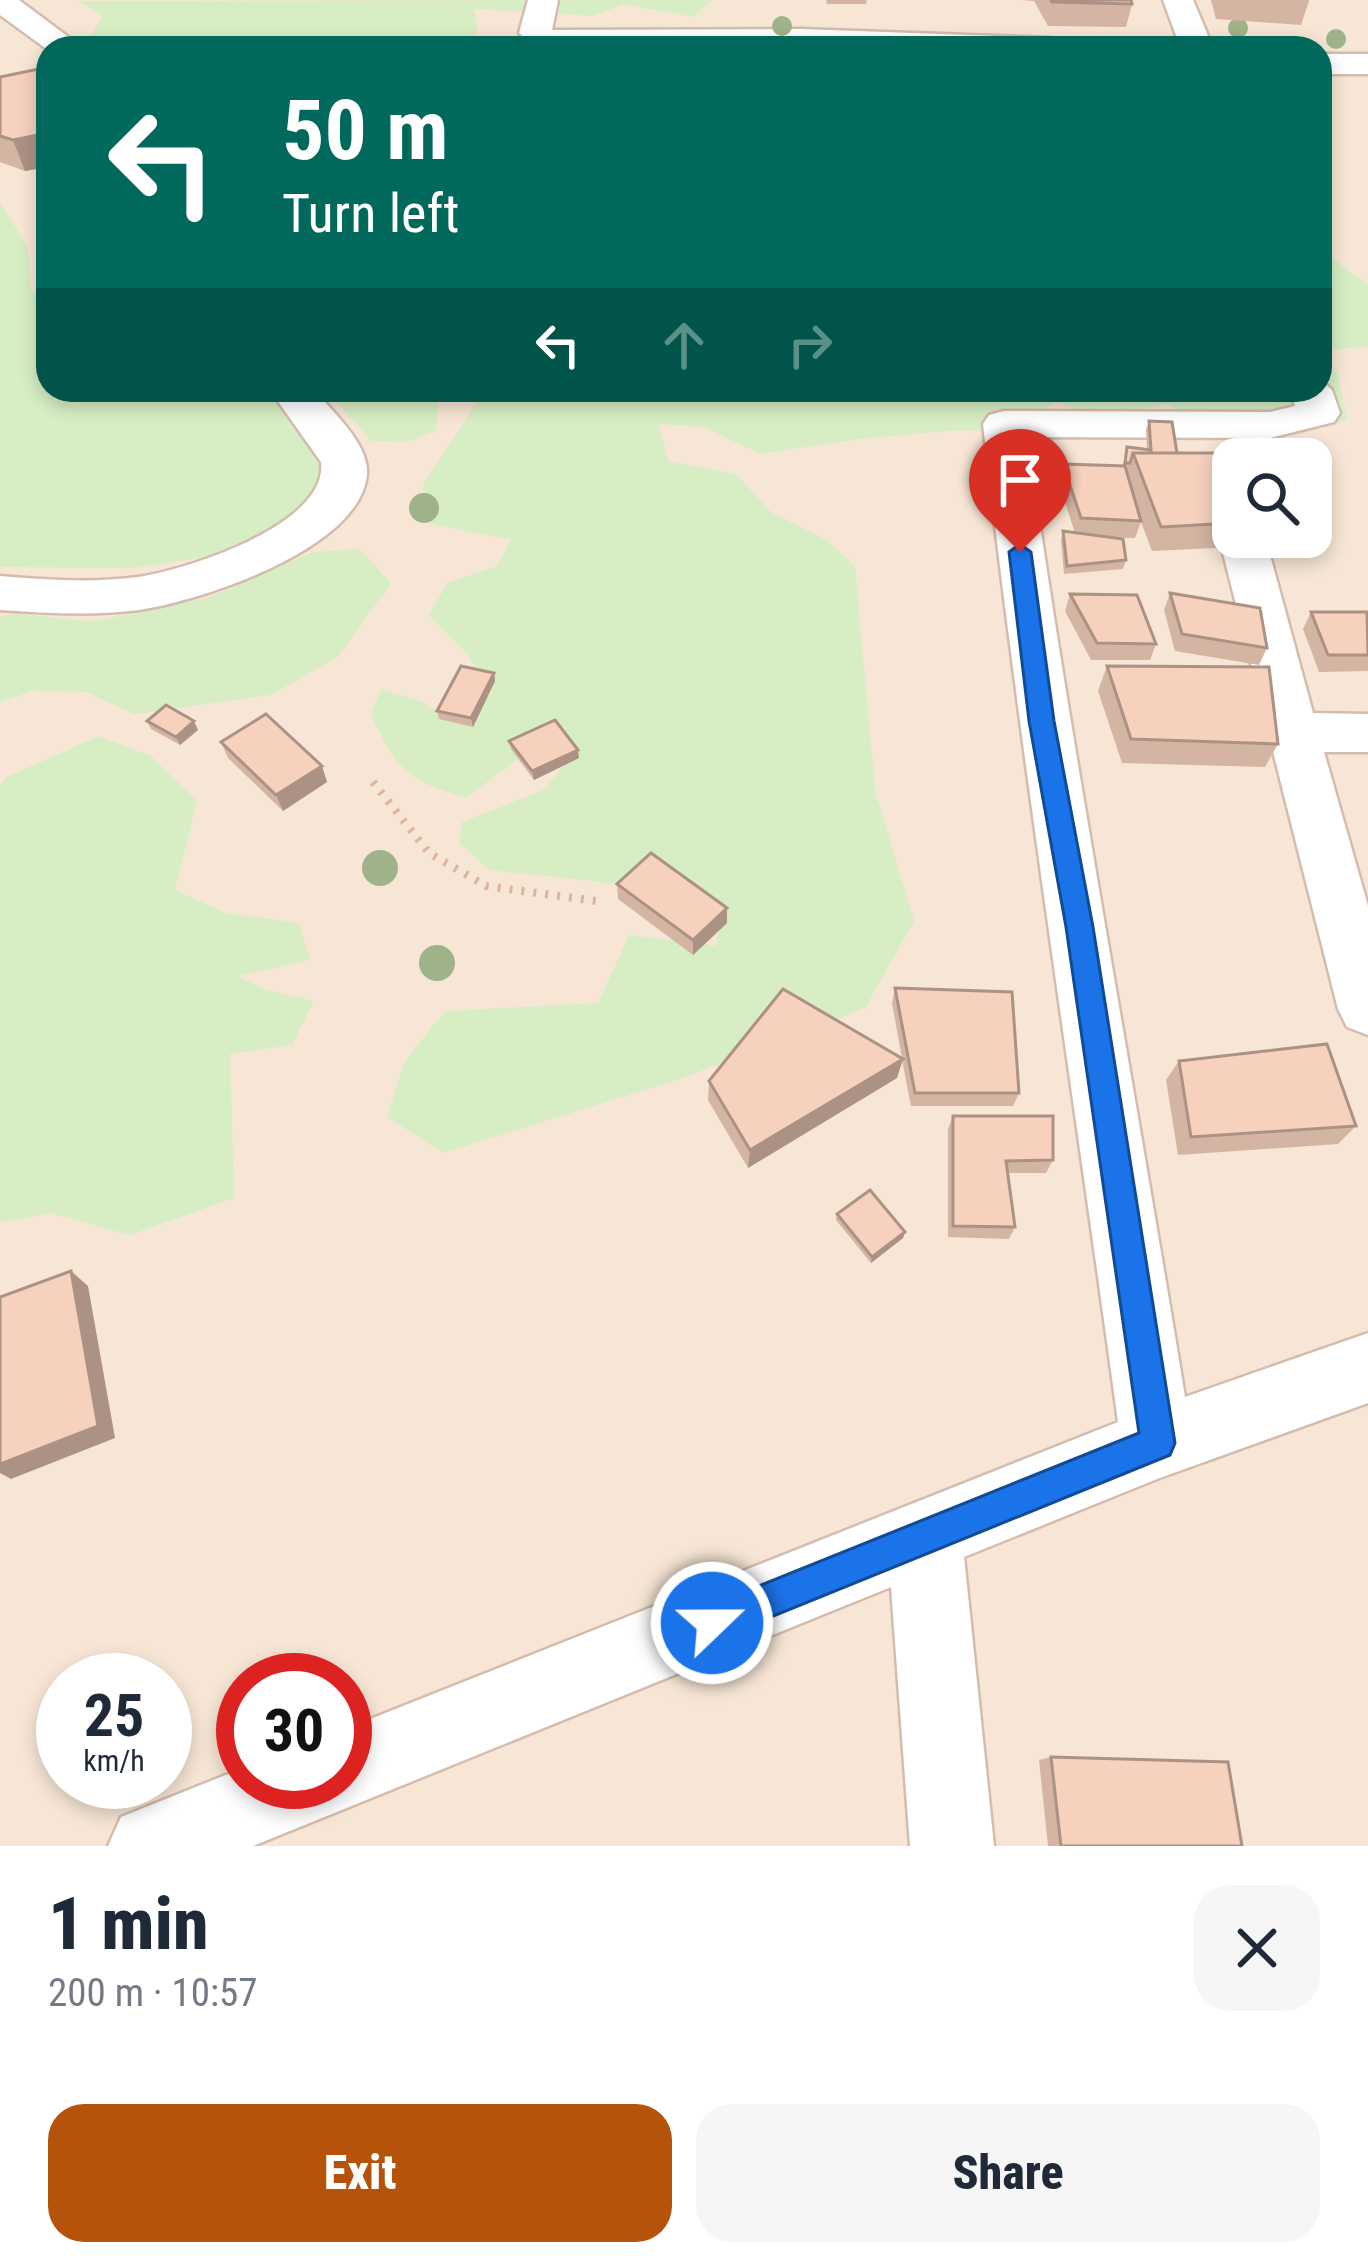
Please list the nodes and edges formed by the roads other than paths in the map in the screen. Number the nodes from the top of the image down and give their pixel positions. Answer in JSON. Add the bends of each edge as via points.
{"nodes":[{"id":1,"x":2,"y":0,"type":"edge"},
{"id":2,"x":543,"y":0,"type":"edge"},
{"id":3,"x":1178,"y":0,"type":"edge"},
{"id":4,"x":46,"y":36,"type":"edge"},
{"id":5,"x":538,"y":36,"type":"edge"},
{"id":6,"x":1192,"y":36,"type":"edge"},
{"id":7,"x":1332,"y":64,"type":"edge"},
{"id":8,"x":1368,"y":64,"type":"edge"},
{"id":9,"x":300,"y":402,"type":"edge"},
{"id":10,"x":1315,"y":402,"type":"edge"},
{"id":11,"x":1247,"y":558,"type":"edge"},
{"id":12,"x":0,"y":593,"type":"edge"},
{"id":13,"x":1292,"y":732,"type":"junction"},
{"id":14,"x":1368,"y":733,"type":"edge"},
{"id":15,"x":1368,"y":1009,"type":"edge"},
{"id":16,"x":1368,"y":1368,"type":"edge"},
{"id":17,"x":1157,"y":1443,"type":"junction"},
{"id":18,"x":925,"y":1539,"type":"junction"},
{"id":19,"x":372,"y":1758,"type":"edge"},
{"id":20,"x":243,"y":1809,"type":"edge"},
{"id":21,"x":150,"y":1846,"type":"edge"},
{"id":22,"x":952,"y":1846,"type":"edge"}],
"edges":[{"from":1,"to":4,"type":"street"},
{"from":2,"to":5,"type":"street"},
{"from":3,"to":6,"type":"street"},
{"from":7,"to":8,"type":"street"},
{"from":9,"to":12,"type":"street","via":[[339,449],[346,477],[332,506],[303,532],[143,592]]},
{"from":10,"to":17,"type":"street","via":[[1318,413],[1270,425],[1004,424],[1042,721]]},
{"from":11,"to":13,"type":"street"},
{"from":13,"to":14,"type":"street"},
{"from":13,"to":15,"type":"street"},
{"from":16,"to":17,"type":"street"},
{"from":17,"to":18,"type":"street"},
{"from":18,"to":19,"type":"street"},
{"from":18,"to":22,"type":"street"},
{"from":20,"to":21,"type":"street"}]}
